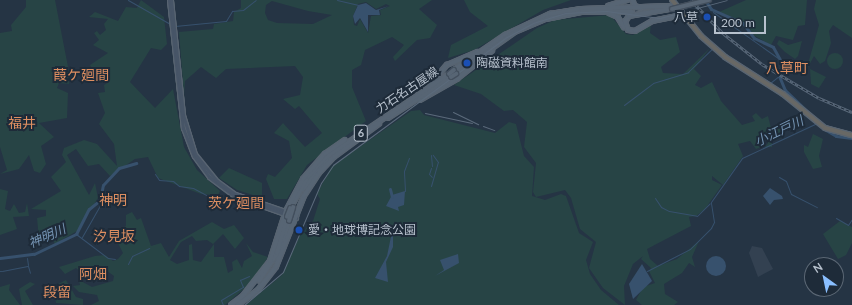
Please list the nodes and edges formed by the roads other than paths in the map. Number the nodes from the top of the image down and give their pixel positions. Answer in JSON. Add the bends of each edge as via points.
{"nodes":[{"id":1,"x":170,"y":0,"type":"edge"},
{"id":2,"x":628,"y":0,"type":"edge"},
{"id":3,"x":633,"y":0,"type":"edge"},
{"id":4,"x":672,"y":0,"type":"edge"},
{"id":5,"x":700,"y":0,"type":"edge"},
{"id":6,"x":708,"y":0,"type":"edge"},
{"id":7,"x":671,"y":8,"type":"junction"},
{"id":8,"x":581,"y":9,"type":"junction"},
{"id":9,"x":644,"y":9,"type":"junction"},
{"id":10,"x":624,"y":10,"type":"junction"},
{"id":11,"x":603,"y":11,"type":"junction"},
{"id":12,"x":683,"y":15,"type":"junction"},
{"id":13,"x":527,"y":26,"type":"junction"},
{"id":14,"x":173,"y":29,"type":"junction"},
{"id":15,"x":628,"y":30,"type":"junction"},
{"id":16,"x":484,"y":49,"type":"junction"},
{"id":17,"x":447,"y":65,"type":"junction"},
{"id":18,"x":455,"y":72,"type":"junction"},
{"id":19,"x":450,"y":75,"type":"junction"},
{"id":20,"x":457,"y":79,"type":"junction"},
{"id":21,"x":404,"y":107,"type":"junction"},
{"id":22,"x":385,"y":117,"type":"junction"},
{"id":23,"x":378,"y":124,"type":"junction"},
{"id":24,"x":852,"y":135,"type":"edge"},
{"id":25,"x":277,"y":212,"type":"junction"},
{"id":26,"x":288,"y":213,"type":"junction"},
{"id":27,"x":297,"y":216,"type":"junction"},
{"id":28,"x":280,"y":230,"type":"junction"},
{"id":29,"x":242,"y":297,"type":"junction"},
{"id":30,"x":231,"y":305,"type":"edge"},
{"id":31,"x":237,"y":305,"type":"edge"}],
"edges":[{"from":1,"to":14,"type":"main road"},
{"from":2,"to":8,"type":"main road","number":"6","via":[[617,5]]},
{"from":3,"to":9,"type":"main road","via":[[636,7]]},
{"from":4,"to":12,"type":"highway"},
{"from":5,"to":7,"type":"main road","number":"6","bridge":true},
{"from":6,"to":7,"type":"main road","number":"6","bridge":true},
{"from":7,"to":9,"type":"main road","number":"6"},
{"from":7,"to":10,"type":"main road","number":"6"},
{"from":7,"to":15,"type":"main road","via":[[630,16],[625,22]]},
{"from":8,"to":10,"type":"main road","name":"力石名古屋線","number":"6"},
{"from":8,"to":16,"type":"main road","name":"力石名古屋線","number":"6","via":[[533,20]]},
{"from":9,"to":10,"type":"main road","number":"6"},
{"from":10,"to":11,"type":"main road","name":"力石名古屋線","number":"6"},
{"from":11,"to":13,"type":"main road","name":"力石名古屋線","number":"6","via":[[567,13]]},
{"from":11,"to":15,"type":"main road","via":[[617,16]]},
{"from":12,"to":15,"type":"main road","via":[[652,21],[635,31]]},
{"from":12,"to":24,"type":"highway","via":[[723,55],[783,94],[820,124]]},
{"from":13,"to":18,"type":"main road","name":"力石名古屋線","number":"6"},
{"from":13,"to":20,"type":"main road","number":"6"},
{"from":14,"to":25,"type":"main road","via":[[183,128],[194,156],[223,190],[243,201]]},
{"from":14,"to":26,"type":"main road","via":[[183,115],[195,154],[214,178],[231,191]]},
{"from":16,"to":17,"type":"main road","number":"6"},
{"from":16,"to":18,"type":"main road","name":"力石名古屋線","number":"6"},
{"from":17,"to":20,"type":"main road"},
{"from":17,"to":22,"type":"main road","number":"6","via":[[428,87]]},
{"from":18,"to":19,"type":"main road","name":"力石名古屋線","number":"6","bridge":true},
{"from":19,"to":21,"type":"main road","name":"力石名古屋線","number":"6"},
{"from":19,"to":22,"type":"main road","name":"力石名古屋線","number":"6"},
{"from":20,"to":21,"type":"main road","number":"6"},
{"from":21,"to":23,"type":"main road","name":"力石名古屋線","number":"6"},
{"from":22,"to":26,"type":"main road","name":"力石名古屋線","number":"6","via":[[318,165]]},
{"from":23,"to":26,"type":"main road","name":"力石名古屋線","number":"6","via":[[326,160],[308,181]]},
{"from":23,"to":27,"type":"main road","number":"6","via":[[323,167],[307,191]]},
{"from":25,"to":26,"type":"main road"},
{"from":25,"to":28,"type":"main road","via":[[282,216]]},
{"from":26,"to":27,"type":"main road"},
{"from":26,"to":28,"type":"main road","number":"6"},
{"from":26,"to":29,"type":"main road","name":"力石名古屋線","number":"6","via":[[269,268]]},
{"from":26,"to":31,"type":"main road","name":"力石名古屋線","number":"6","via":[[272,270]]},
{"from":27,"to":31,"type":"main road","number":"6","via":[[271,276]]},
{"from":28,"to":29,"type":"main road","number":"6","via":[[267,267]]},
{"from":29,"to":30,"type":"main road","name":"力石名古屋線","number":"6"}]}
